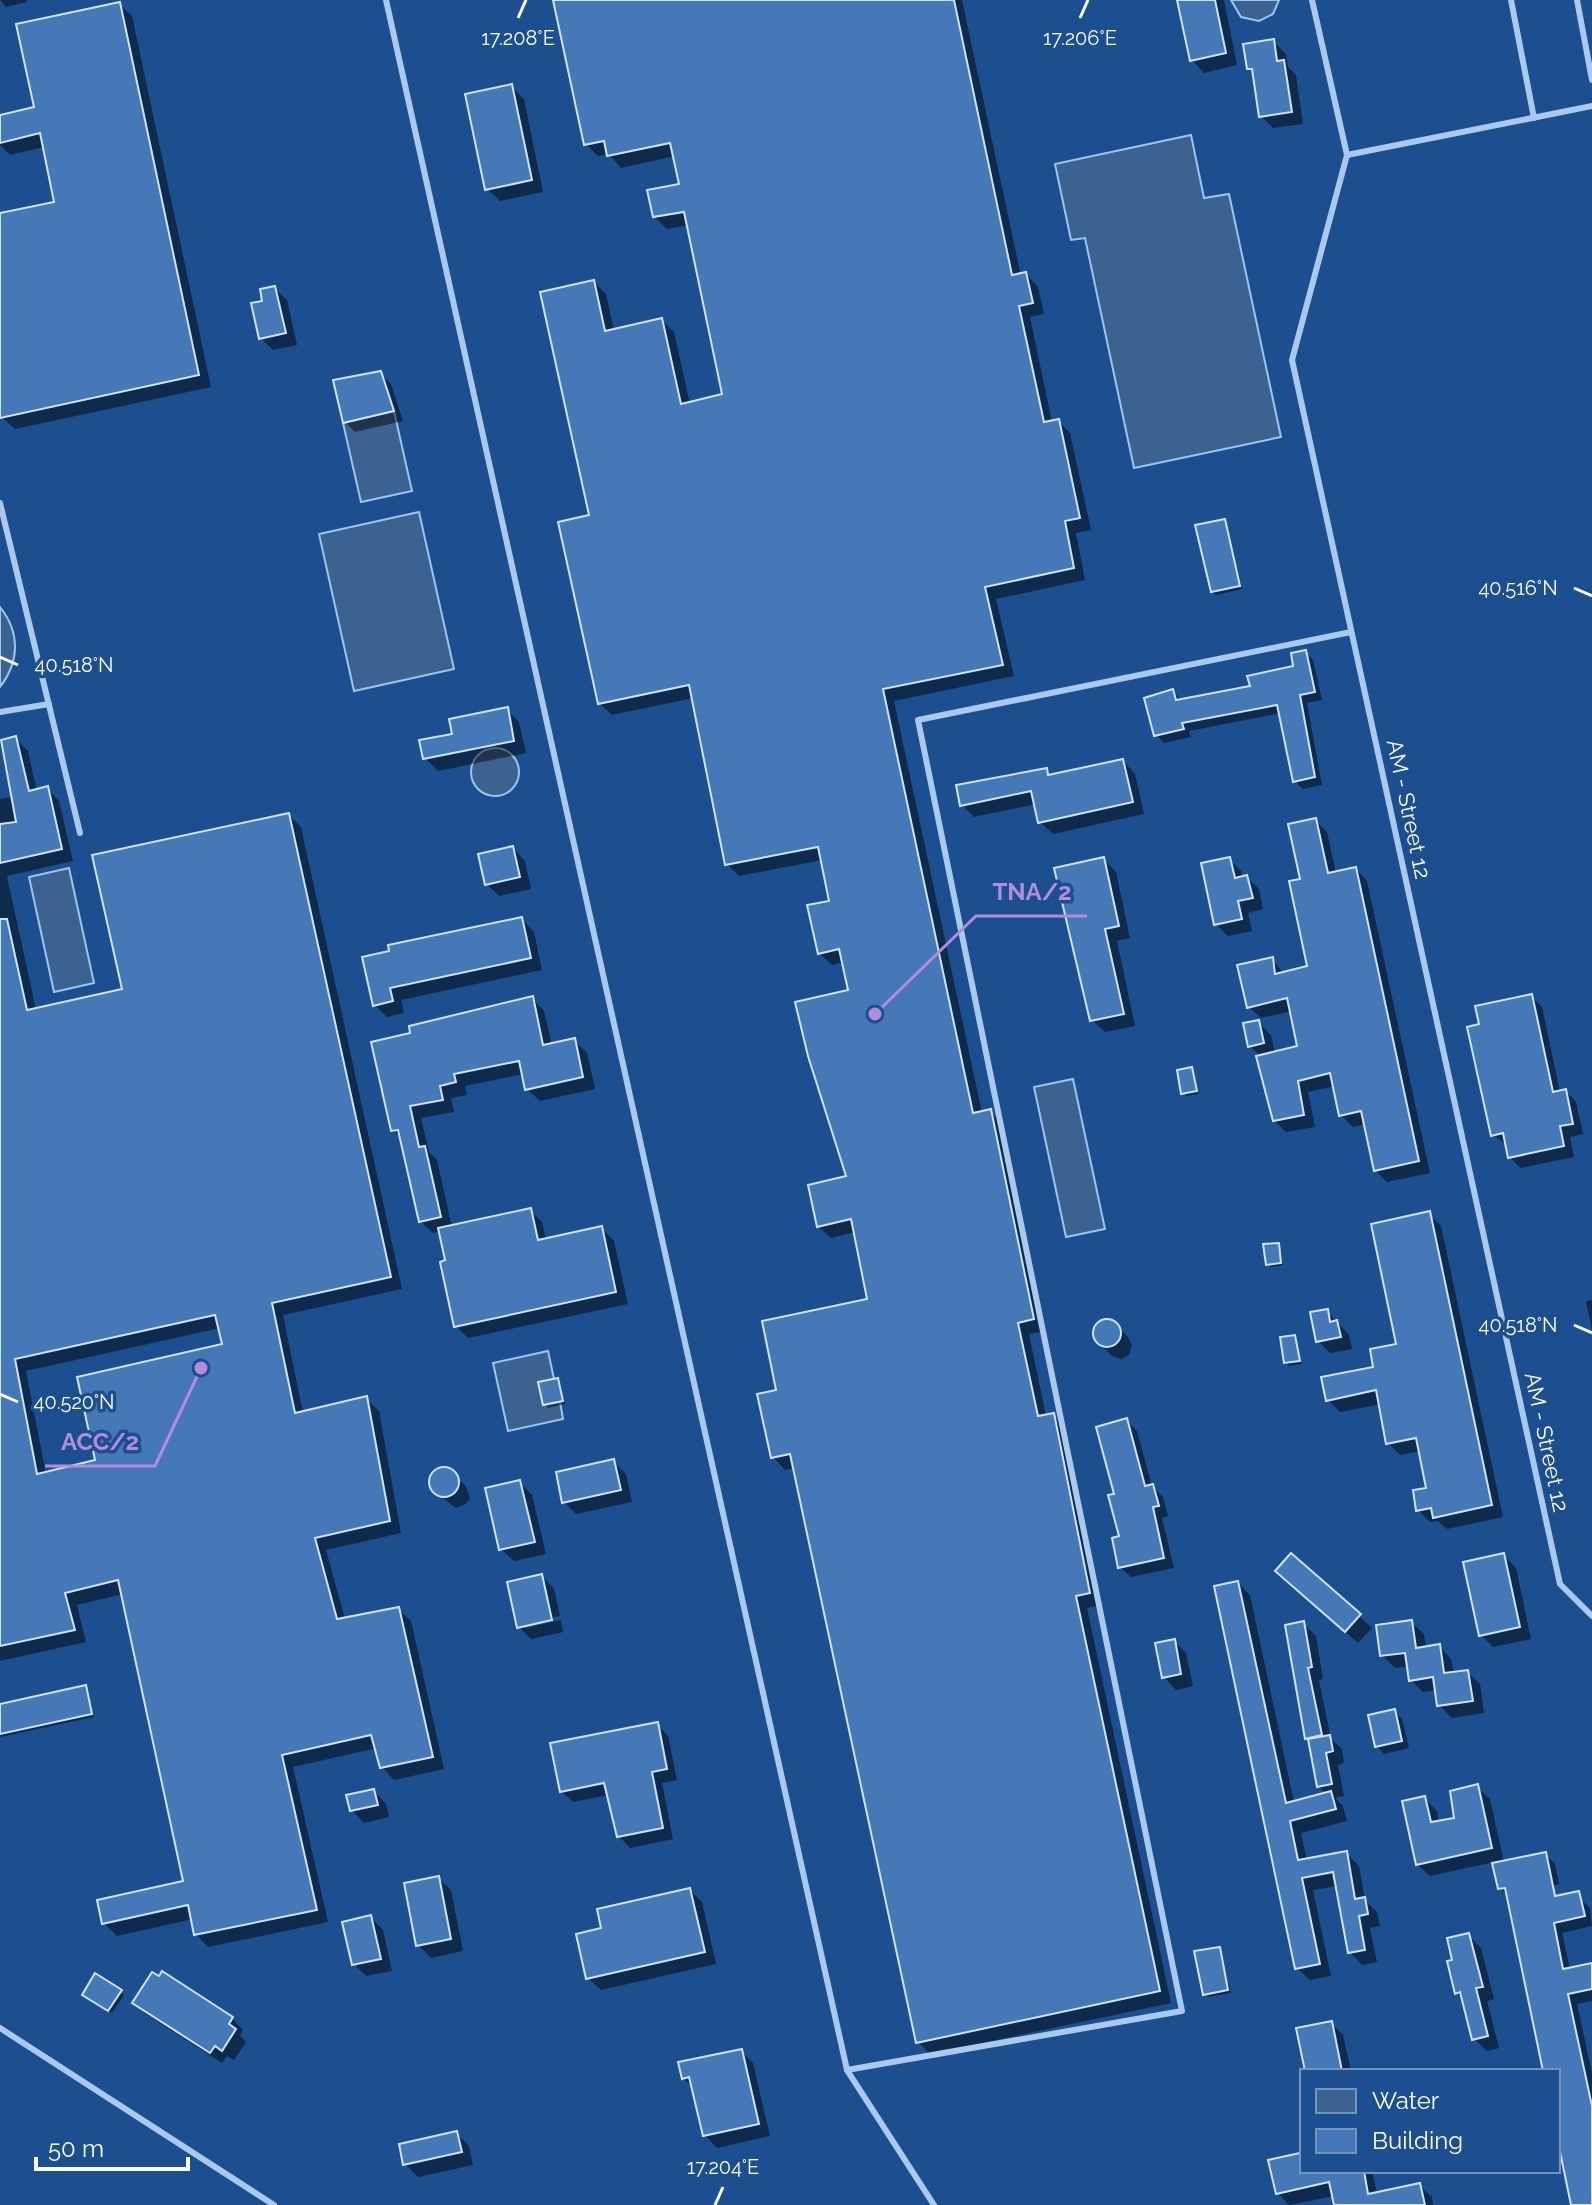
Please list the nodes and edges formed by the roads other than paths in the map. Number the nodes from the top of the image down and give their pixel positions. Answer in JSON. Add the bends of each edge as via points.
{"nodes":[{"id":1,"x":386,"y":0,"type":"edge"},
{"id":2,"x":1312,"y":0,"type":"edge"},
{"id":3,"x":1511,"y":0,"type":"edge"},
{"id":4,"x":1577,"y":0,"type":"edge"},
{"id":5,"x":1592,"y":80,"type":"edge"},
{"id":6,"x":1592,"y":106,"type":"edge"},
{"id":7,"x":1534,"y":118,"type":"junction"},
{"id":8,"x":1347,"y":155,"type":"junction"},
{"id":9,"x":0,"y":503,"type":"edge"},
{"id":10,"x":1351,"y":632,"type":"junction"},
{"id":11,"x":49,"y":704,"type":"junction"},
{"id":12,"x":0,"y":712,"type":"edge"},
{"id":13,"x":80,"y":833,"type":"dead end"},
{"id":14,"x":1592,"y":1616,"type":"edge"},
{"id":15,"x":0,"y":2028,"type":"edge"},
{"id":16,"x":847,"y":2070,"type":"junction"},
{"id":17,"x":274,"y":2205,"type":"edge"},
{"id":18,"x":934,"y":2205,"type":"edge"}],
"edges":[{"from":1,"to":16,"type":"lane"},
{"from":2,"to":8,"type":"lane","name":"AM - Street 12"},
{"from":3,"to":7,"type":"lane"},
{"from":4,"to":5,"type":"lane"},
{"from":6,"to":7,"type":"lane"},
{"from":7,"to":8,"type":"lane"},
{"from":8,"to":10,"type":"lane","name":"AM - Street 12","via":[[1292,360]]},
{"from":9,"to":11,"type":"lane"},
{"from":10,"to":14,"type":"lane","name":"AM - Street 12","via":[[1560,1584]]},
{"from":10,"to":16,"type":"lane","via":[[918,720],[1182,2011]]},
{"from":11,"to":12,"type":"lane"},
{"from":11,"to":13,"type":"lane"},
{"from":15,"to":17,"type":"lane"},
{"from":16,"to":18,"type":"lane"}]}
